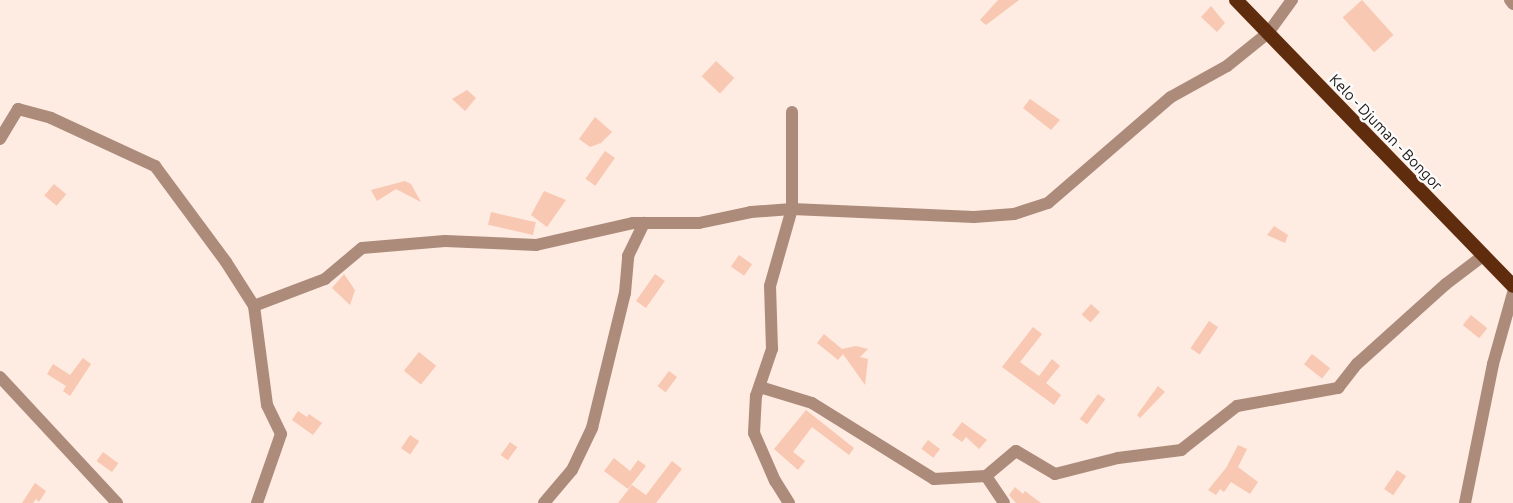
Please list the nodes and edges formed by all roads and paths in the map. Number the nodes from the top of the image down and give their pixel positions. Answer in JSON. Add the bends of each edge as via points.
{"nodes":[{"id":1,"x":1236,"y":0,"type":"edge"},
{"id":2,"x":1292,"y":0,"type":"edge"},
{"id":3,"x":1510,"y":0,"type":"edge"},
{"id":4,"x":1513,"y":4,"type":"edge"},
{"id":5,"x":1268,"y":33,"type":"junction"},
{"id":6,"x":792,"y":112,"type":"dead end"},
{"id":7,"x":0,"y":140,"type":"edge"},
{"id":8,"x":792,"y":209,"type":"junction"},
{"id":9,"x":644,"y":223,"type":"junction"},
{"id":10,"x":1484,"y":254,"type":"junction"},
{"id":11,"x":1513,"y":286,"type":"edge"},
{"id":12,"x":1513,"y":293,"type":"edge"},
{"id":13,"x":254,"y":306,"type":"junction"},
{"id":14,"x":0,"y":377,"type":"edge"},
{"id":15,"x":760,"y":386,"type":"junction"},
{"id":16,"x":986,"y":476,"type":"junction"},
{"id":17,"x":117,"y":503,"type":"edge"},
{"id":18,"x":257,"y":503,"type":"edge"},
{"id":19,"x":544,"y":503,"type":"edge"},
{"id":20,"x":789,"y":503,"type":"edge"},
{"id":21,"x":1004,"y":503,"type":"edge"},
{"id":22,"x":1465,"y":503,"type":"edge"}],
"edges":[{"from":1,"to":5,"type":"highway","name":"Kelo - Djuman - Bongor"},
{"from":2,"to":5,"type":"street"},
{"from":3,"to":4,"type":"street"},
{"from":5,"to":8,"type":"street","via":[[1227,66],[1171,97],[1048,203],[1014,214],[974,217]]},
{"from":5,"to":10,"type":"highway","name":"Kelo - Djuman - Bongor"},
{"from":6,"to":8,"type":"street"},
{"from":7,"to":13,"type":"street","via":[[18,110],[51,118],[155,166]]},
{"from":8,"to":9,"type":"street","via":[[751,212],[698,223]]},
{"from":8,"to":15,"type":"street","via":[[770,286],[772,349]]},
{"from":9,"to":13,"type":"street","via":[[536,245],[445,242],[362,248],[325,279]]},
{"from":9,"to":19,"type":"street","via":[[628,256],[625,293],[592,428],[572,470]]},
{"from":10,"to":11,"type":"highway","name":"Kelo - Djuman - Bongor"},
{"from":10,"to":16,"type":"street","via":[[1357,364],[1338,388],[1237,406],[1181,450],[1118,458],[1055,474],[1016,451]]},
{"from":12,"to":22,"type":"street","via":[[1493,364]]},
{"from":13,"to":18,"type":"street","via":[[268,406],[281,434]]},
{"from":14,"to":17,"type":"street"},
{"from":15,"to":16,"type":"street","via":[[812,403],[934,479]]},
{"from":15,"to":20,"type":"street","via":[[756,396],[754,433]]},
{"from":16,"to":21,"type":"street"}]}
